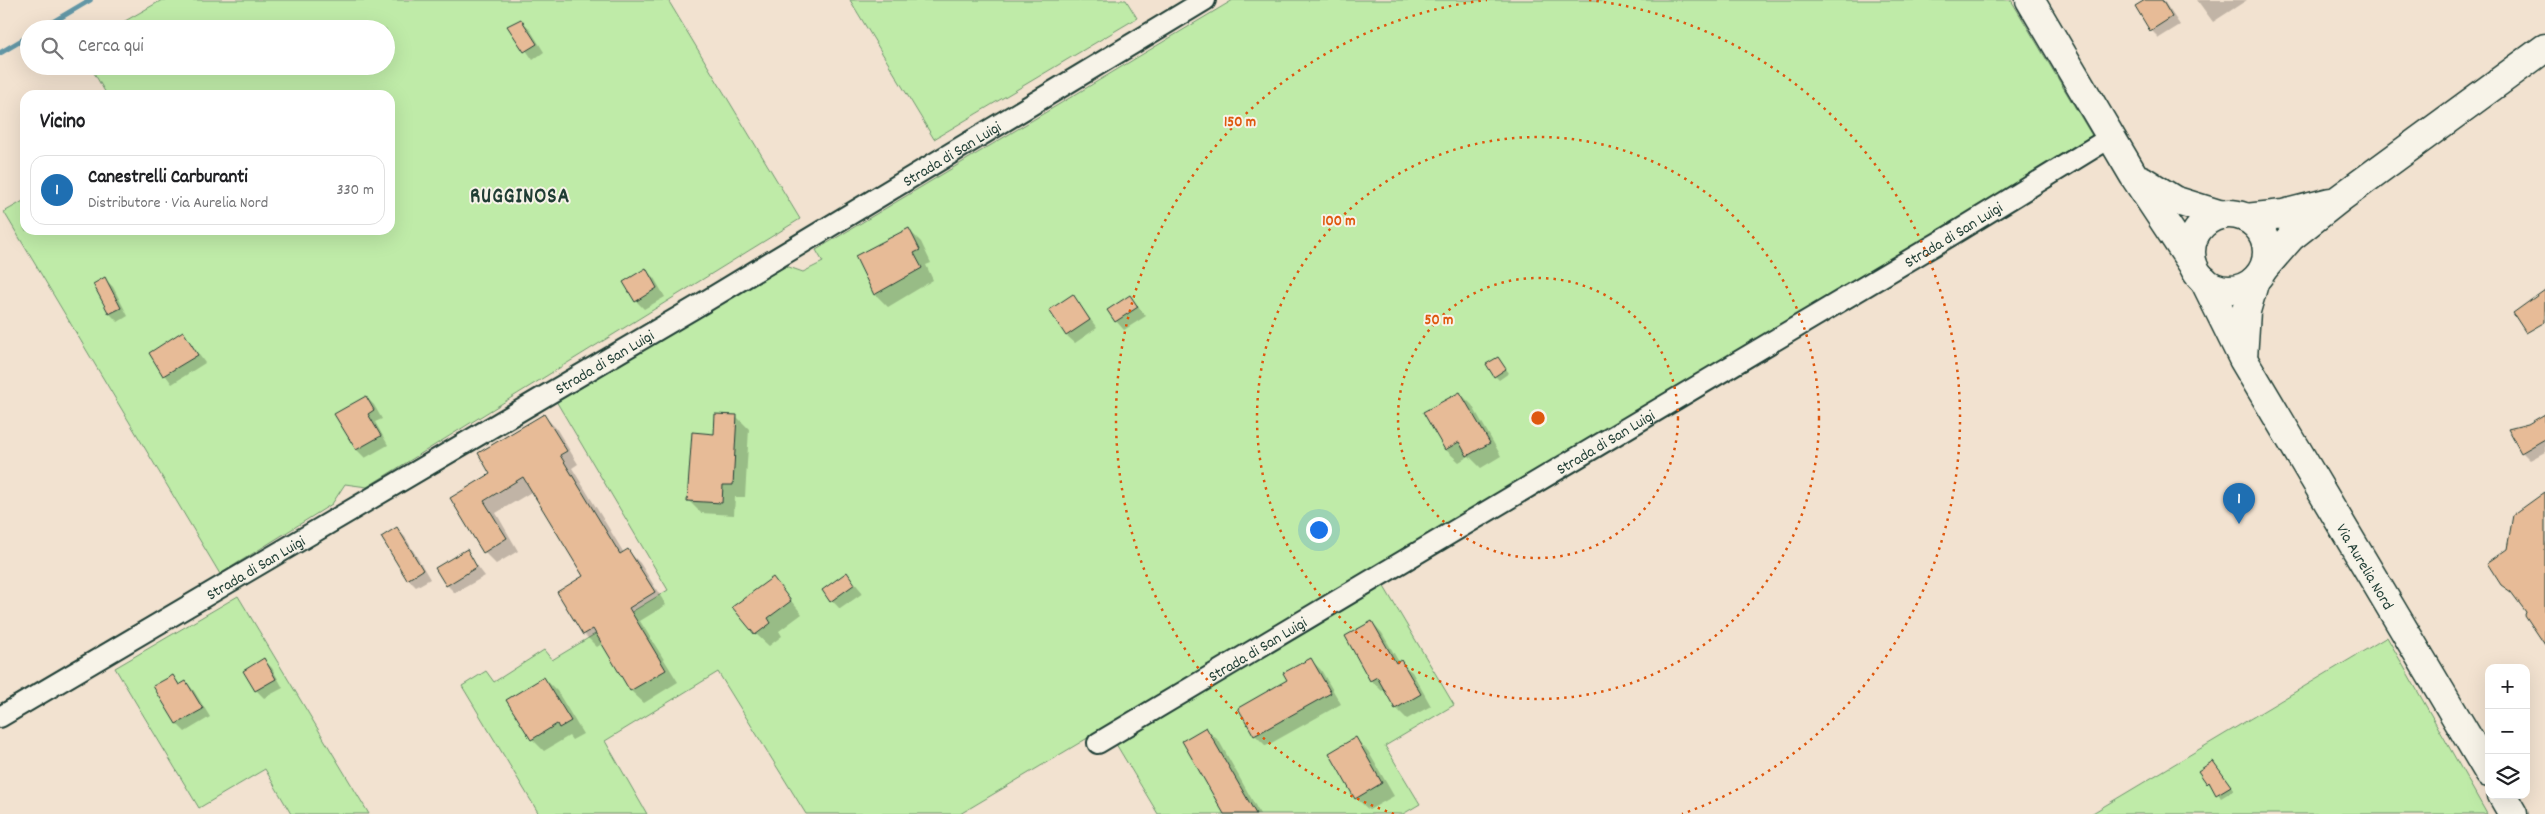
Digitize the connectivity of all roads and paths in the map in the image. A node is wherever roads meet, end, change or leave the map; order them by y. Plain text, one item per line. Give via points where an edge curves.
1 (1205, 0) edge
2 (2030, 0) edge
3 (2545, 48) edge
4 (2111, 137) junction
5 (2134, 176) junction
6 (2339, 199) junction
7 (2234, 216) junction
8 (2199, 272) junction
9 (2259, 274) junction
10 (2243, 359) junction
11 (0, 717) edge
12 (1098, 743) dead end
13 (2485, 766) edge
14 (2504, 799) edge
15 (2513, 814) edge

1 - 11 street, Strada di San Luigi
2 - 4 main road, Via Aurelia Nord
3 - 6 main road
4 - 5 main road, Via Aurelia Nord
4 - 12 street, Strada di San Luigi
5 - 7 main road via 2174,200
5 - 8 main road, Via Aurelia Nord
6 - 7 main road via 2283,214
6 - 9 main road via 2291,237
7 - 8 main road via 2210,219 2200,228 2191,252
7 - 9 main road via 2256,225 2265,240 2267,257
8 - 9 main road via 2224,289 2240,288
8 - 10 main road, Via Aurelia Nord
9 - 10 main road via 2246,311
10 - 13 main road, Via Aurelia Nord
14 - 15 main road

